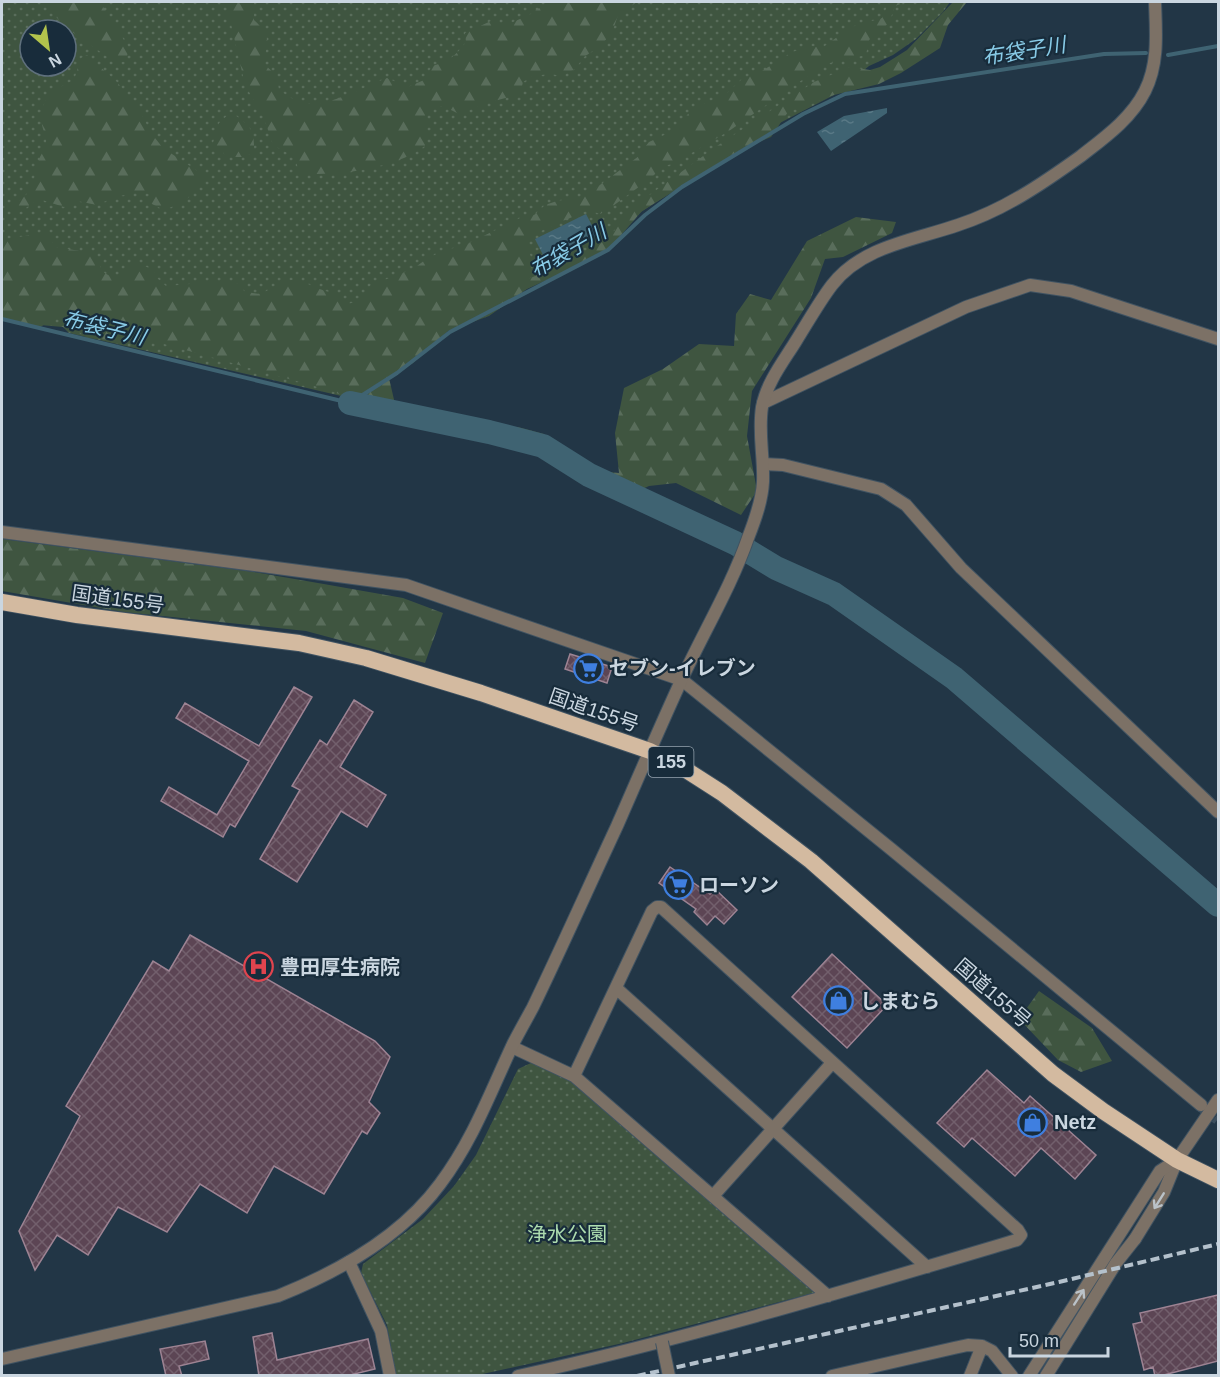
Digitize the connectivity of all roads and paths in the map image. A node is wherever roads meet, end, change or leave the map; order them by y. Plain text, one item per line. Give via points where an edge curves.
1 (1155, 2) edge
2 (1218, 339) edge
3 (763, 403) junction
4 (763, 465) junction
5 (2, 532) edge
6 (2, 602) edge
7 (682, 680) junction
8 (650, 751) junction
9 (1218, 812) edge
10 (616, 988) junction
11 (512, 1047) junction
12 (832, 1063) junction
13 (574, 1076) junction
14 (1218, 1100) edge
15 (1200, 1105) tunnel mouth
16 (773, 1130) junction
17 (1178, 1160) junction
18 (1218, 1180) edge
19 (713, 1196) junction
20 (349, 1262) junction
21 (927, 1267) junction
22 (828, 1296) junction
23 (662, 1342) junction
24 (982, 1346) junction
25 (2, 1359) edge
26 (390, 1376) edge
27 (518, 1376) edge
28 (669, 1376) edge
29 (832, 1376) edge
30 (970, 1376) edge
31 (1012, 1376) edge
32 (1029, 1376) edge
33 (1046, 1376) edge

1 - 3 street via 1154,65 1147,88 1121,122 1043,184 1007,205 960,225 890,246 856,263 836,279 822,299 770,384
2 - 3 street via 1071,291 1029,285 966,307
3 - 4 street via 759,431
4 - 7 street via 759,504 745,547
4 - 9 street via 783,465 881,489 906,505 961,568
5 - 7 street via 406,585
6 - 8 highway, 国道155号 / 155 via 299,643 366,658
7 - 8 street
7 - 15 street
8 - 11 street
8 - 17 highway, 国道155号 / 155 via 722,793 812,861 1053,1074
10 - 12 street via 652,911 661,907
10 - 13 street
10 - 16 street
11 - 13 street
11 - 20 street via 473,1133 439,1186 412,1216
12 - 16 street
12 - 21 street via 1021,1235 1017,1240
13 - 19 street
14 - 17 street
16 - 19 street
16 - 21 street
17 - 18 highway, 国道155号 / 155
32 -> 17 street via 1160,1171
17 -> 33 street via 1164,1192
19 - 22 street
20 - 25 street via 278,1296
20 - 26 street via 381,1330
21 - 22 street
22 - 23 street
23 - 27 street
23 - 28 street, bridge
24 - 29 street via 968,1345
24 - 30 street
24 - 31 street via 992,1351

